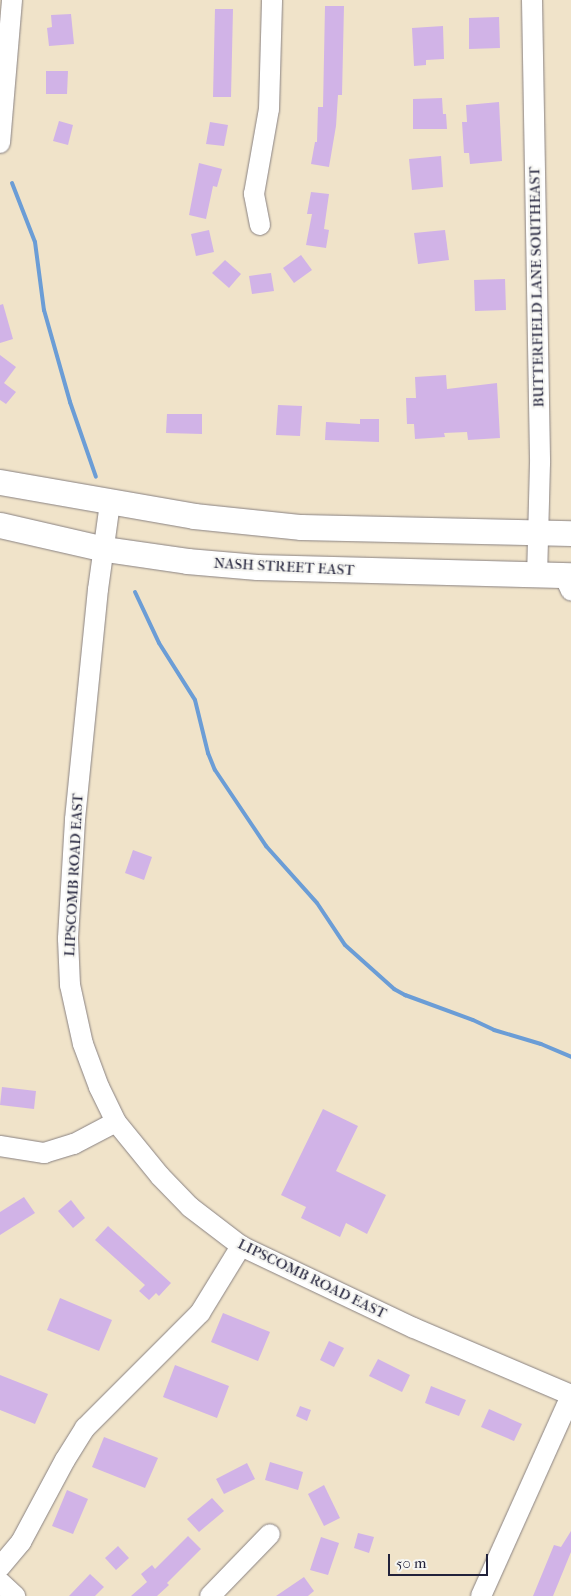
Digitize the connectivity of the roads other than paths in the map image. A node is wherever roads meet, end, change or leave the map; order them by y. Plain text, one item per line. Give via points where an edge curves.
1 (12, 0) edge
2 (272, 0) edge
3 (532, 0) edge
4 (0, 143) edge
5 (260, 224) dead end
6 (0, 482) edge
7 (110, 503) junction
8 (0, 525) edge
9 (538, 532) junction
10 (571, 533) edge
11 (105, 549) junction
12 (537, 574) junction
13 (569, 580) edge
14 (116, 1122) junction
15 (0, 1146) edge
16 (241, 1246) junction
17 (571, 1396) edge
18 (270, 1534) dead end
19 (0, 1567) edge
20 (0, 1582) edge
21 (15, 1596) edge
22 (210, 1596) edge
23 (481, 1596) edge

1 - 4 street
2 - 5 street via 269,109 254,194
3 - 9 street, BUTTERFIELD LANE SOUTHEAST via 540,464
6 - 7 main road
7 - 9 main road via 301,527
7 - 11 street, LIPSCOMB ROAD EAST
8 - 11 main road, NASH STREET EAST
9 - 10 main road
9 - 12 street, BUTTERFIELD LANE SOUTHEAST
11 - 12 main road, NASH STREET EAST via 267,568
11 - 14 street, LIPSCOMB ROAD EAST via 98,589 75,820 68,939 70,985 83,1044
12 - 13 main road, NASH STREET EAST
14 - 15 street via 74,1144 44,1153
14 - 16 street, LIPSCOMB ROAD EAST via 190,1207
16 - 17 street, LIPSCOMB ROAD EAST via 414,1328
16 - 19 street via 200,1313 84,1428 21,1542
17 - 23 street
18 - 22 street
20 - 21 street

